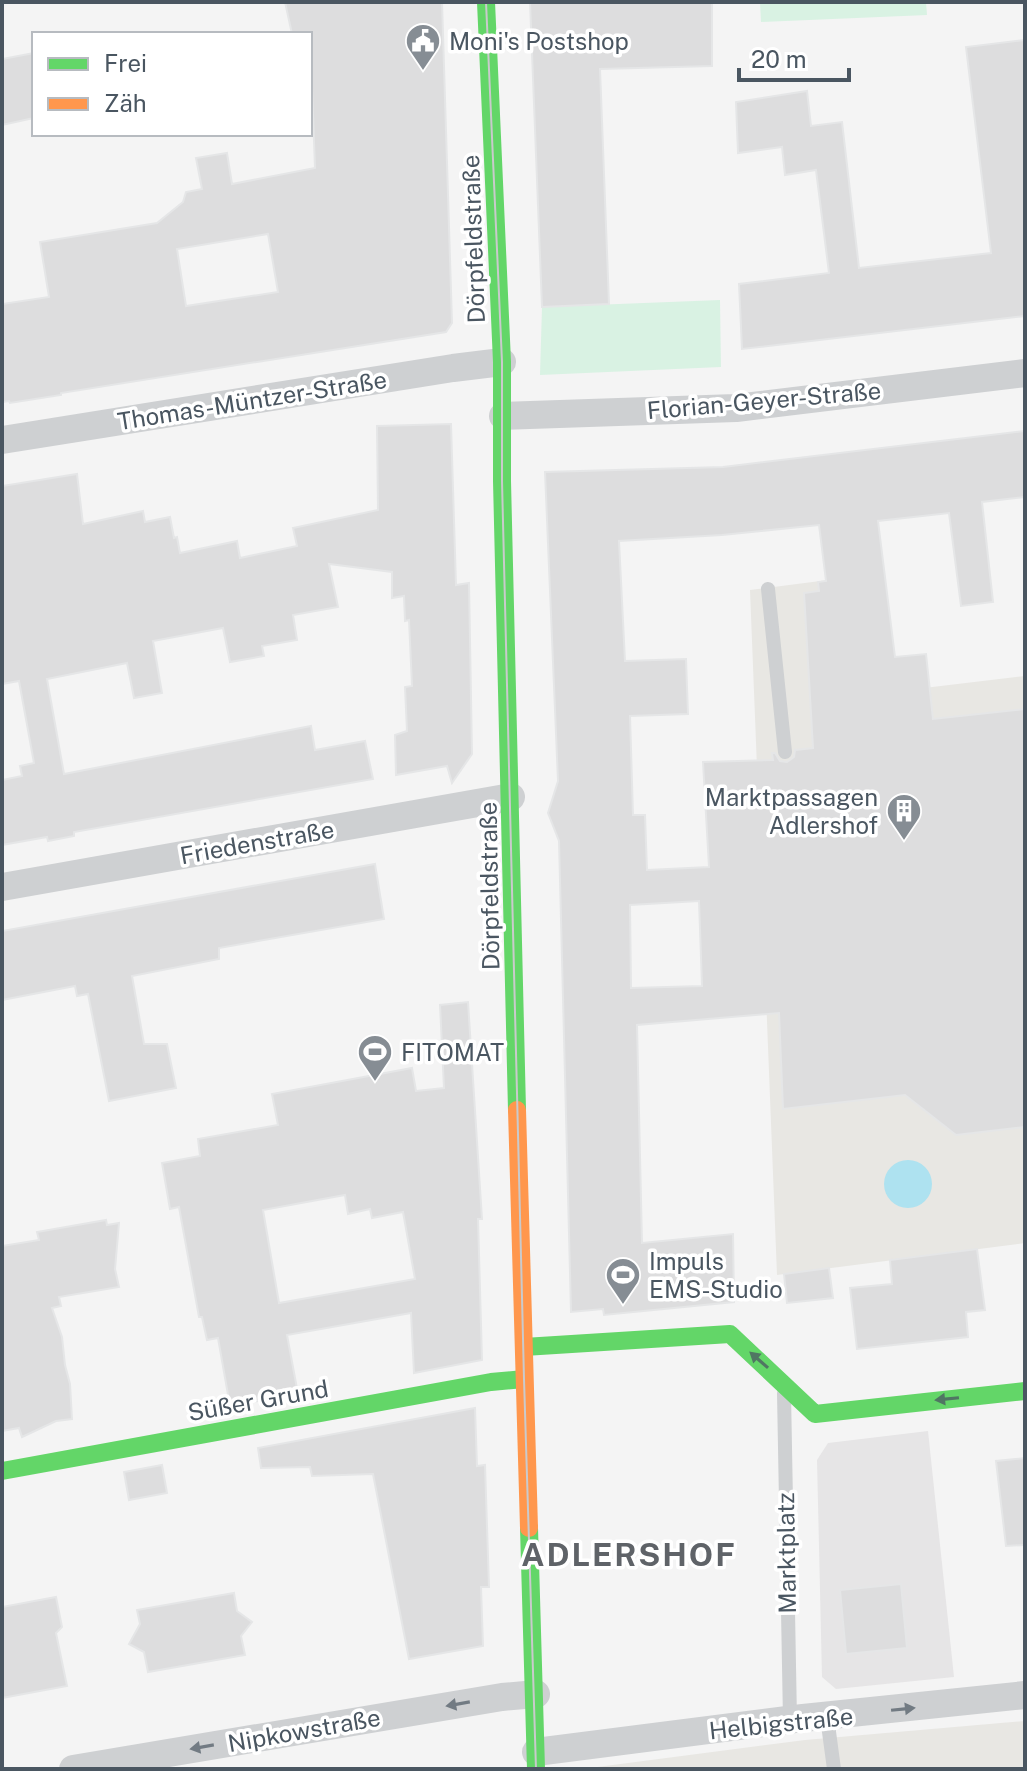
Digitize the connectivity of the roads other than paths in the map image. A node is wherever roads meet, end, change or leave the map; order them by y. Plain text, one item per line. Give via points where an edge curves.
1 (486, 2) edge
2 (502, 362) junction
3 (1025, 373) edge
4 (503, 416) junction
5 (2, 440) edge
6 (768, 589) dead end
7 (785, 752) dead end
8 (511, 797) junction
9 (2, 887) edge
10 (524, 1347) junction
11 (524, 1379) junction
12 (785, 1386) junction
13 (1025, 1391) edge
14 (2, 1471) edge
15 (536, 1694) junction
16 (1025, 1695) edge
17 (827, 1717) junction
18 (790, 1720) junction
19 (536, 1760) edge
20 (73, 1769) edge
21 (834, 1769) edge

1 - 2 street, Dörpfeldstraße
2 - 4 street, Dörpfeldstraße
2 - 5 street, Thomas-Müntzer-Straße
3 - 4 street, Florian-Geyer-Straße via 736,408
4 - 8 street, Dörpfeldstraße
6 - 7 lane
8 - 9 street, Friedenstraße
8 - 10 street, Dörpfeldstraße
10 - 11 street, Dörpfeldstraße
12 -> 10 street via 730,1334
11 - 14 street, Süßer Grund
11 - 15 street, Dörpfeldstraße
13 -> 12 street via 815,1414
12 - 18 lane, Marktplatz
15 - 19 street, Dörpfeldstraße
15 -> 20 street, Nipkowstraße
17 -> 16 street, Helbigstraße
17 - 18 street, Helbigstraße
17 - 21 lane
18 - 19 street, Helbigstraße

